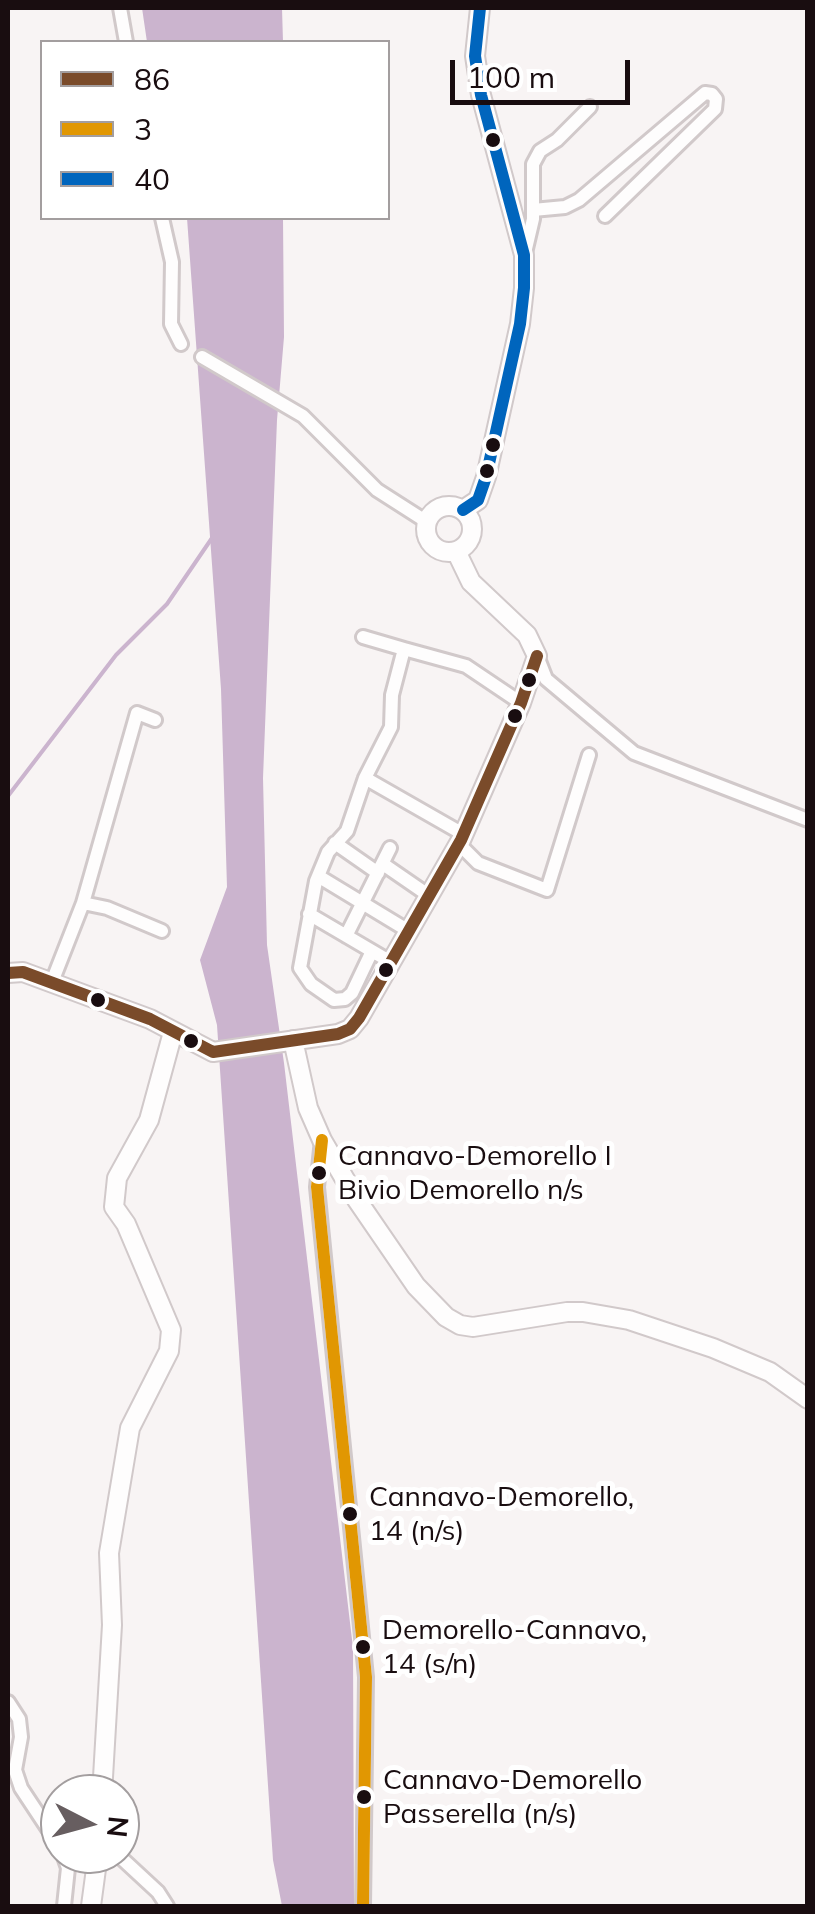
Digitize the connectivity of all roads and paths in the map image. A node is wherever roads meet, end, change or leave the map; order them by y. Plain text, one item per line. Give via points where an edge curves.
1 (120, 8) edge
2 (480, 8) edge
3 (126, 40) edge
4 (590, 107) dead end
5 (533, 210) junction
6 (605, 216) dead end
7 (162, 220) edge
8 (524, 255) junction
9 (181, 344) dead end
10 (202, 357) dead end
11 (463, 510) junction
12 (427, 522) junction
13 (456, 551) junction
14 (363, 637) dead end
15 (404, 649) junction
16 (537, 656) junction
17 (521, 703) junction
18 (155, 720) dead end
19 (589, 755) dead end
20 (365, 778) junction
21 (808, 820) edge
22 (461, 839) junction
23 (335, 843) junction
24 (390, 848) dead end
25 (380, 868) junction
26 (318, 876) junction
27 (428, 894) junction
28 (83, 903) junction
29 (364, 904) junction
30 (309, 914) junction
31 (407, 930) junction
32 (162, 931) dead end
33 (346, 936) junction
34 (381, 956) junction
35 (8, 973) edge
36 (52, 982) junction
37 (173, 1032) junction
38 (290, 1041) junction
39 (322, 1140) junction
40 (808, 1399) edge
41 (8, 1702) edge
42 (103, 1774) edge
43 (40, 1818) edge
44 (67, 1874) edge
45 (96, 1874) edge
46 (139, 1874) edge
47 (64, 1906) edge
48 (92, 1906) edge
49 (167, 1906) edge
50 (364, 1906) edge

1 - 3 street
2 - 8 street via 475,56 481,95
4 - 5 street via 540,151
5 - 6 street via 579,200 705,93 712,94 714,108
5 - 8 street
7 - 9 street via 172,262 171,324
8 - 11 street via 520,324 486,477 478,500
10 - 12 street via 304,416 376,490
11 - 12 street via 442,506
11 - 13 street via 473,527
12 - 13 street via 430,542
13 - 16 street via 471,582 527,635
14 - 15 street
15 - 17 street via 466,666
15 - 20 street via 391,727
16 - 17 street
16 - 21 street via 546,679 634,752
17 - 22 street
18 - 28 street via 138,712
19 - 22 street via 547,890 478,863
20 - 22 street
20 - 23 street via 347,831
22 - 27 street
23 - 25 street
23 - 26 street
24 - 25 street
25 - 27 street
25 - 29 street
26 - 29 street
26 - 30 street
27 - 31 street
28 - 32 street
28 - 36 street
29 - 31 street
29 - 33 street
30 - 33 street
30 - 34 street via 300,968 334,1000 345,1000
31 - 34 street
33 - 34 street
34 - 38 street via 350,1029
35 - 36 street
36 - 37 street
37 - 38 street via 213,1052
37 - 42 street via 149,1120 117,1178 114,1208 170,1330 169,1351 130,1428 109,1553
38 - 39 street
39 - 40 street via 416,1286 460,1326 583,1312 630,1320 770,1372
39 - 50 street via 316,1187 366,1677
41 - 43 street via 20,1719 15,1770
44 - 47 street
45 - 48 street
46 - 49 street

